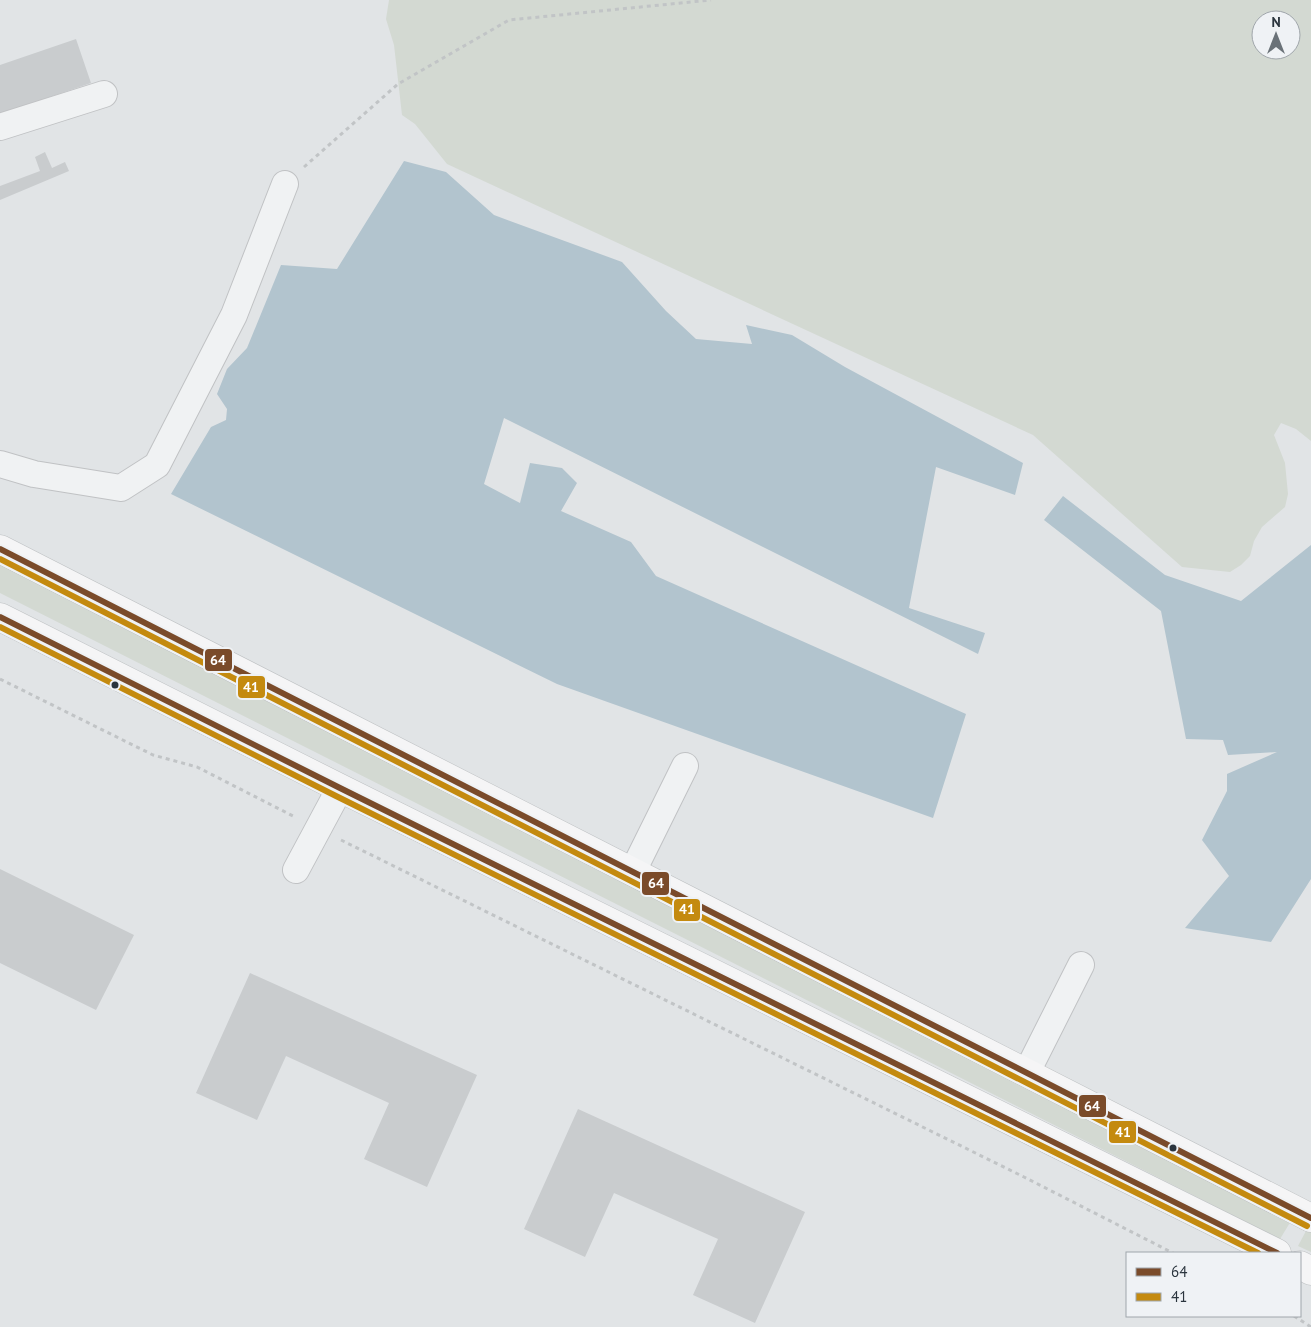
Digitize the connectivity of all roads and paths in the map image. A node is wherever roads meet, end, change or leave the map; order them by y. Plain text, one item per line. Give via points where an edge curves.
1 (711, 0) edge
2 (104, 94) dead end
3 (0, 127) edge
4 (285, 184) joint
5 (0, 464) edge
6 (0, 549) edge
7 (0, 617) edge
8 (0, 679) edge
9 (685, 766) dead end
10 (340, 788) junction
11 (318, 829) junction
12 (296, 870) dead end
13 (633, 871) junction
14 (1080, 966) dead end
15 (1027, 1072) junction
16 (1311, 1218) edge
17 (1171, 1252) edge
18 (1275, 1252) edge
19 (1296, 1317) edge
20 (1311, 1327) edge

1 - 4 path via 509,20 398,84
2 - 3 lane
4 - 5 lane via 234,315 157,465 121,488 34,474
6 - 13 main road
7 - 10 main road
8 - 11 path via 153,754 198,767
9 - 13 lane
10 - 11 lane
10 - 18 main road
11 - 12 lane
11 - 17 path
13 - 15 main road
14 - 15 lane
15 - 16 main road
19 - 20 path

